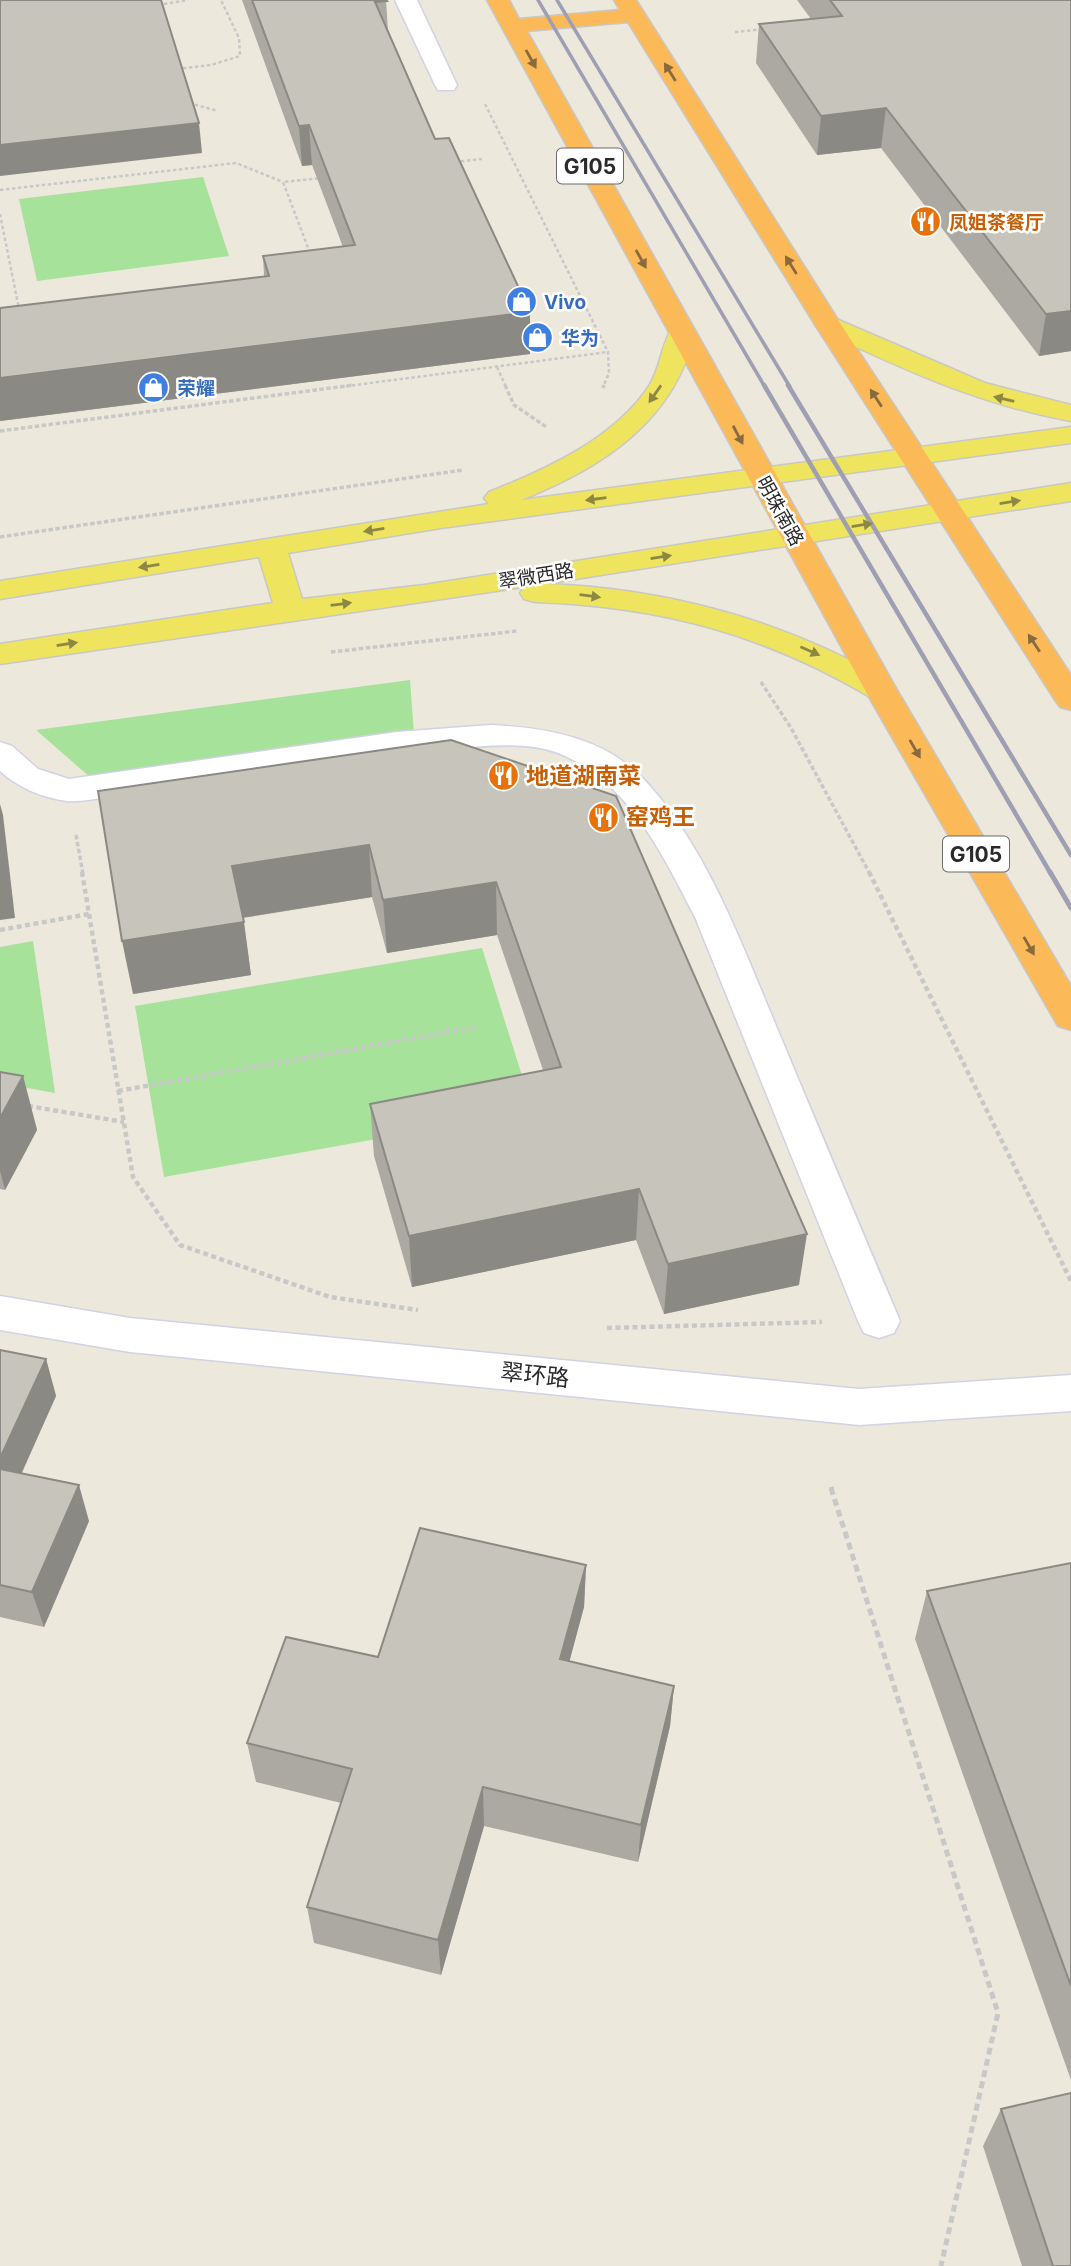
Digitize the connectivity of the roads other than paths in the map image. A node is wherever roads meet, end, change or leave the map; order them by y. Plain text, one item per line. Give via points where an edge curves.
1 (405, 0) edge
2 (498, 0) edge
3 (630, 8) edge
4 (513, 26) junction
5 (446, 85) dead end
6 (827, 323) junction
7 (681, 332) junction
8 (1071, 413) edge
9 (1071, 435) edge
10 (913, 456) junction
11 (761, 477) junction
12 (1071, 492) edge
13 (949, 512) junction
14 (441, 519) junction
15 (794, 536) junction
16 (271, 547) junction
17 (0, 590) edge
18 (424, 594) junction
19 (289, 610) junction
20 (0, 654) edge
21 (881, 690) junction
22 (1071, 700) edge
23 (5, 763) edge
24 (1071, 1017) edge
25 (0, 1313) edge
26 (879, 1321) road end
27 (1071, 1392) edge

1 - 5 street
2 - 4 highway, 明珠南路 / G105
3 - 4 highway
6 -> 3 highway
4 -> 7 highway, 明珠南路 / G105
8 -> 6 main road via 992,397 941,378
10 -> 6 highway
7 -> 11 highway, 明珠南路 / G105
7 -> 14 main road via 672,369 648,404 595,452 531,487
9 - 10 main road
10 - 11 main road
10 - 13 highway
11 -> 14 main road
11 - 15 highway, 明珠南路 / G105
13 -> 12 main road, 翠微西路
15 -> 13 main road, 翠微西路
22 -> 13 highway
14 -> 16 main road
18 -> 15 main road, 翠微西路
15 - 21 highway, 明珠南路 / G105
16 -> 17 main road
16 - 19 main road
19 -> 18 main road, 翠微西路
18 -> 21 main road via 569,593 690,613 791,643
20 -> 19 main road, 翠微西路
21 -> 24 highway, 明珠南路 / G105
23 - 26 street via 26,777 68,790 397,742 491,736 541,738 576,748 608,768 637,792 678,852 713,917
25 - 27 street, 翠环路 via 130,1335 859,1407

